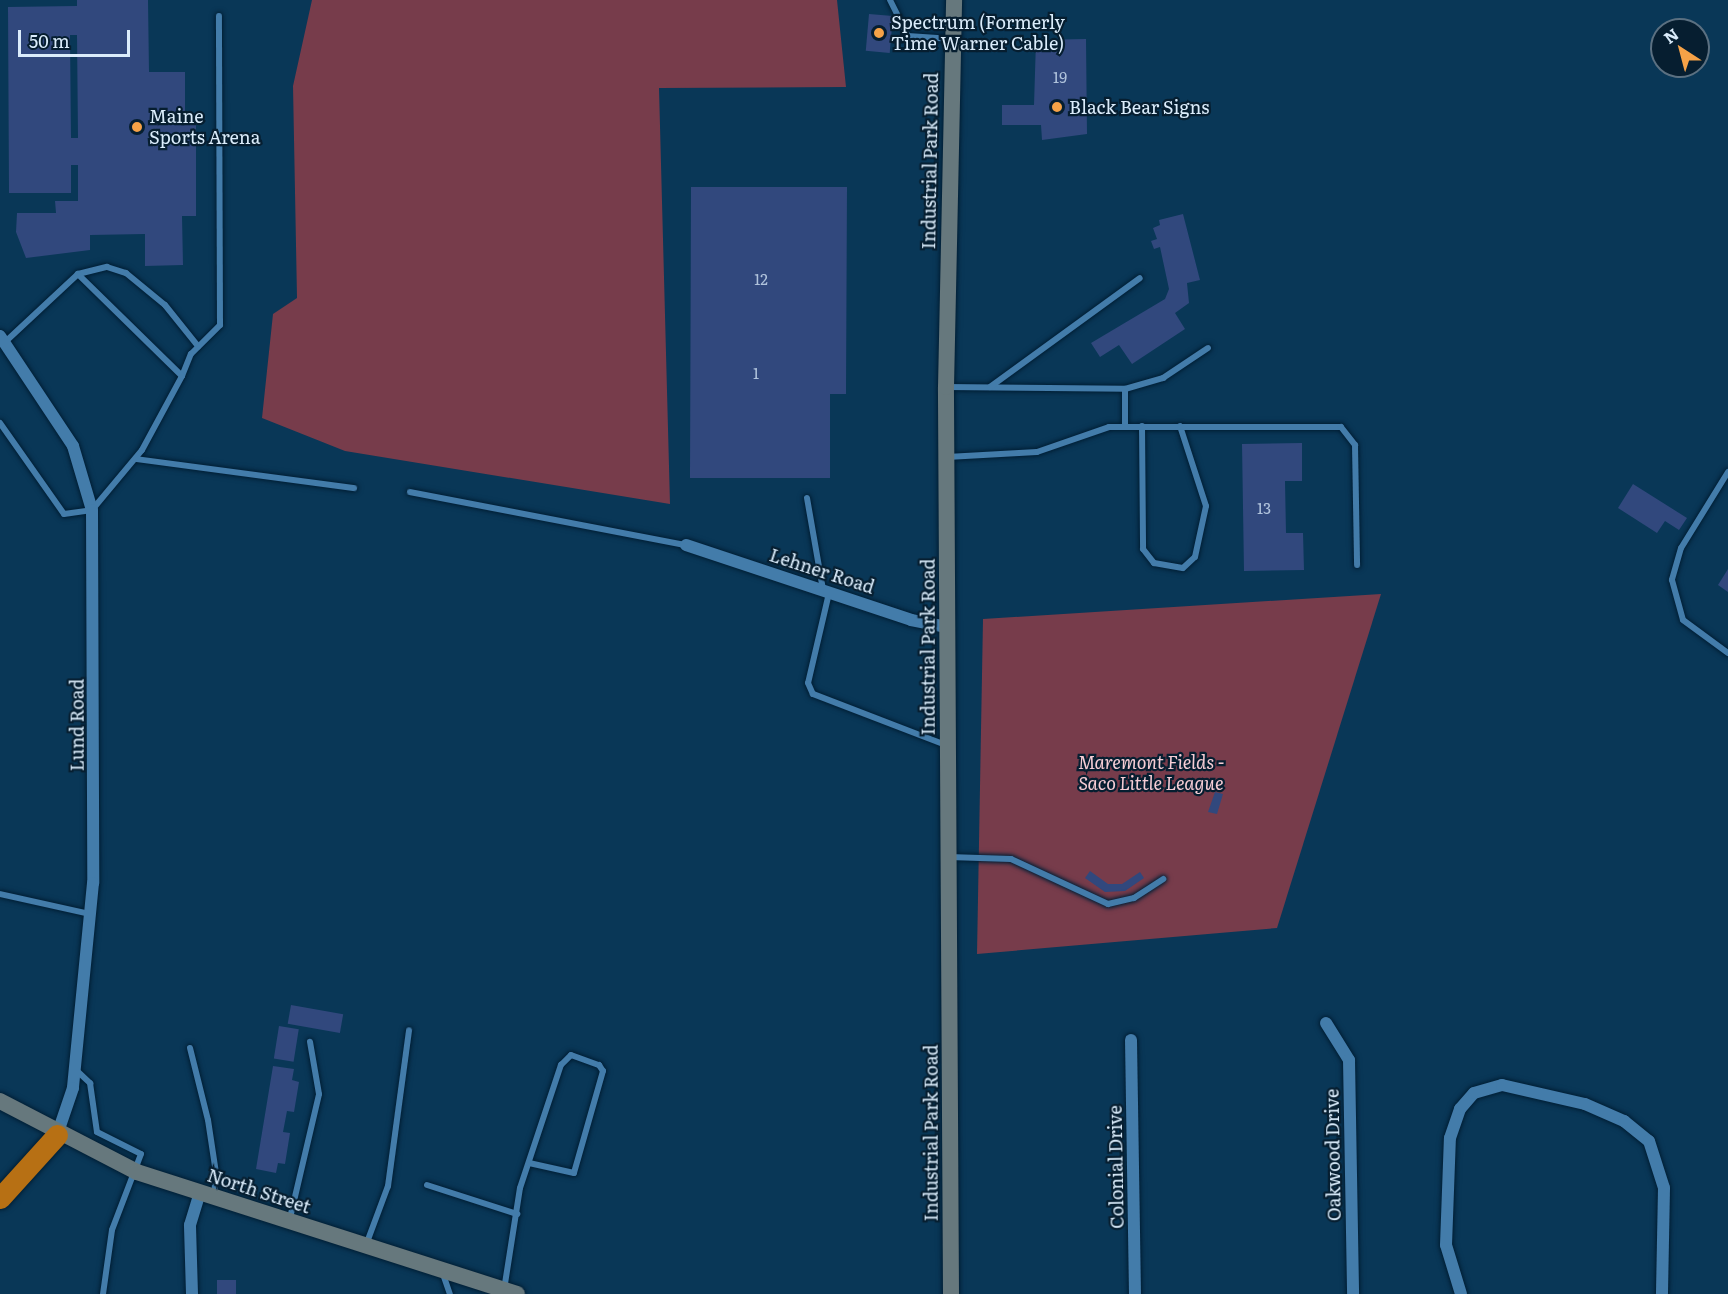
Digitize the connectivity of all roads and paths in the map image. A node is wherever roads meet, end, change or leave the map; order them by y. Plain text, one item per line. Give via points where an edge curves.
1 (890, 0) edge
2 (954, 0) edge
3 (219, 16) dead end
4 (953, 39) junction
5 (78, 274) junction
6 (1140, 278) dead end
7 (2, 339) edge
8 (198, 346) junction
9 (1209, 348) dead end
10 (182, 376) junction
11 (946, 387) junction
12 (989, 387) junction
13 (1125, 389) junction
14 (0, 423) edge
15 (1125, 426) junction
16 (1142, 426) junction
17 (1180, 426) junction
18 (946, 457) junction
19 (136, 459) junction
20 (1728, 472) edge
21 (354, 488) dead end
22 (410, 492) dead end
23 (807, 498) dead end
24 (92, 510) junction
25 (686, 545) joint
26 (1357, 565) dead end
27 (826, 591) junction
28 (948, 627) junction
29 (1728, 653) edge
30 (948, 745) junction
31 (949, 857) junction
32 (1163, 879) dead end
33 (0, 894) edge
34 (91, 915) junction
35 (1326, 1023) dead end
36 (408, 1030) dead end
37 (1131, 1040) dead end
38 (310, 1042) dead end
39 (190, 1048) dead end
40 (75, 1069) junction
41 (0, 1101) edge
42 (55, 1134) junction
43 (529, 1163) junction
44 (137, 1172) junction
45 (427, 1185) dead end
46 (0, 1193) edge
47 (207, 1194) junction
48 (0, 1198) edge
49 (516, 1214) junction
50 (288, 1222) junction
51 (365, 1246) junction
52 (442, 1270) junction
53 (510, 1292) edge
54 (103, 1294) edge
55 (192, 1294) edge
56 (450, 1294) edge
57 (951, 1294) edge
58 (1135, 1294) edge
59 (1353, 1294) edge
60 (1461, 1294) edge
61 (1662, 1294) edge

1 - 4 lane via 908,36
2 - 4 main road, Industrial Park Road
3 - 8 lane via 222,313 217,332
4 - 11 main road, Industrial Park Road
5 - 7 lane
5 - 8 lane via 106,267 126,273 165,305
5 - 10 lane
6 - 12 lane
7 - 24 street, Lund Road via 73,446
8 - 10 lane
9 - 13 lane via 1162,378
10 - 19 lane
11 - 12 lane
11 - 18 main road, Industrial Park Road
12 - 13 lane
13 - 15 lane
14 - 24 lane via 64,514
15 - 16 lane
15 - 18 lane via 1095,430 1037,452
16 - 17 lane
16 - 17 lane via 1143,549 1154,562 1183,568 1195,557 1206,506
17 - 26 lane via 1326,424 1350,433 1355,445
18 - 28 main road, Industrial Park Road
19 - 21 lane
19 - 24 lane
20 - 29 lane via 1681,548 1672,580 1683,620
22 - 25 lane
23 - 27 lane
24 - 34 street, Lund Road
25 - 27 street, Lehner Road
27 - 28 street, Lehner Road
27 - 30 lane via 808,683 813,694 915,737
28 - 30 main road, Industrial Park Road
30 - 31 main road, Industrial Park Road
31 - 32 lane via 1011,859 1108,904 1134,898
31 - 57 main road, Industrial Park Road
33 - 34 lane
34 - 40 street, Lund Road
35 - 59 street, Oakwood Drive via 1349,1060
36 - 51 lane via 388,1186
37 - 58 street, Colonial Drive
38 - 50 lane via 319,1094
39 - 47 lane via 215,1162
40 - 42 street, Lund Road via 69,1108
40 - 44 lane via 90,1083 97,1132 137,1149
41 - 42 main road, North Street
42 - 44 main road, North Street
42 - 46 highway
42 - 48 highway
43 - 43 lane via 564,1058 571,1055 599,1065 603,1071 574,1173
43 - 49 lane
44 - 47 main road, North Street
44 - 54 lane via 112,1230
45 - 49 lane
47 - 50 main road, North Street
47 - 55 street via 190,1225
49 - 53 lane
50 - 51 main road, North Street
51 - 52 main road, North Street
52 - 53 main road, North Street
52 - 56 lane
60 - 61 street via 1446,1245 1450,1138 1460,1109 1474,1093 1502,1085 1585,1104 1624,1121 1648,1141 1664,1188

